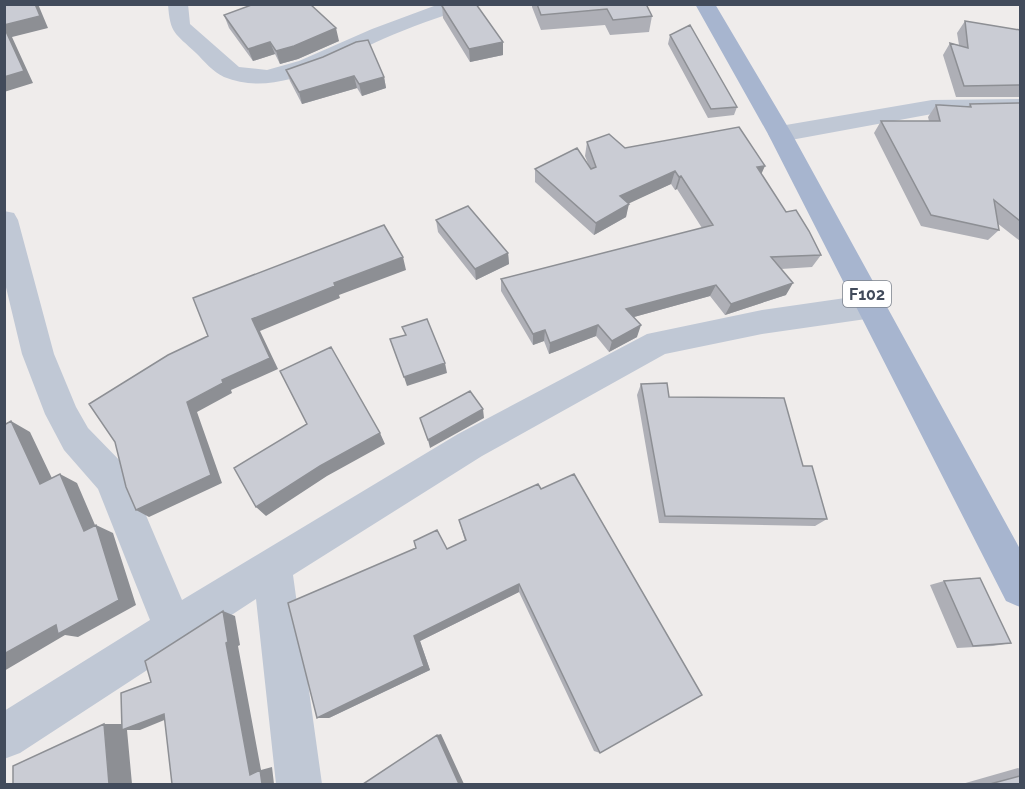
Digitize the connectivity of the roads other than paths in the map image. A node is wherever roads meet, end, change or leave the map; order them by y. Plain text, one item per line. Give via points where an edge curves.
1 (178, 4) edge
2 (462, 4) edge
3 (705, 4) edge
4 (1020, 106) edge
5 (780, 134) junction
6 (4, 220) edge
7 (873, 306) junction
8 (272, 566) junction
9 (1020, 587) edge
10 (174, 629) junction
11 (4, 737) edge
12 (299, 784) edge

1 - 2 street via 180,26 229,71 247,77 304,68 380,32
3 - 5 main road, F102
4 - 5 street via 940,106
5 - 7 main road, F102
6 - 10 street via 39,354 62,414 76,439 112,478
7 - 8 street via 762,322 658,344 470,445
7 - 9 main road, F102
8 - 10 street
8 - 12 street
10 - 11 street

